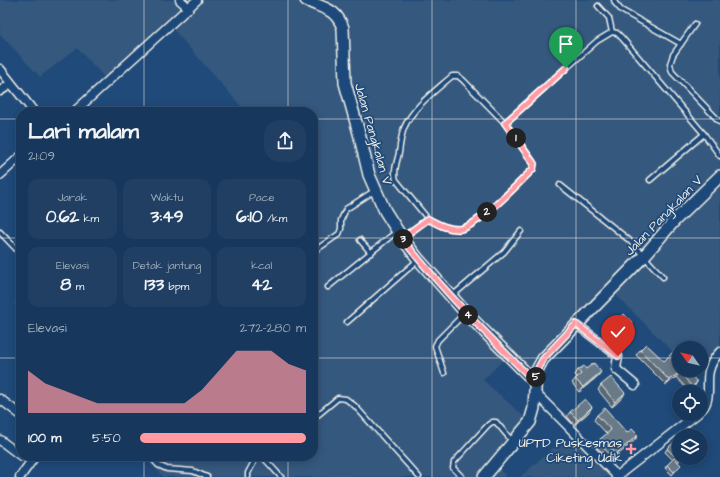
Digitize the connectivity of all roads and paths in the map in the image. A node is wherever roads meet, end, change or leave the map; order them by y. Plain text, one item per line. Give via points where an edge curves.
1 (180, 0) edge
2 (198, 0) edge
3 (306, 0) edge
4 (614, 0) edge
5 (319, 2) edge
6 (598, 6) dead end
7 (189, 8) junction
8 (695, 24) dead end
9 (612, 32) junction
10 (681, 44) junction
11 (0, 69) edge
12 (12, 84) junction
13 (0, 91) edge
14 (30, 107) edge
15 (80, 107) edge
16 (720, 122) edge
17 (505, 123) junction
18 (704, 134) junction
19 (720, 156) edge
20 (16, 161) edge
21 (0, 175) edge
22 (720, 176) edge
23 (650, 180) dead end
24 (560, 185) dead end
25 (375, 191) junction
26 (428, 219) junction
27 (521, 231) dead end
28 (0, 232) edge
29 (400, 235) junction
30 (360, 240) dead end
31 (16, 249) edge
32 (318, 249) edge
33 (371, 253) junction
34 (644, 256) junction
35 (419, 260) junction
36 (663, 277) dead end
37 (328, 287) dead end
38 (452, 296) junction
39 (466, 313) junction
40 (347, 322) dead end
41 (576, 324) junction
42 (720, 352) edge
43 (444, 373) dead end
44 (636, 385) dead end
45 (535, 388) junction
46 (708, 388) edge
47 (0, 399) edge
48 (16, 410) edge
49 (318, 415) edge
50 (688, 421) edge
51 (0, 440) edge
52 (514, 442) junction
53 (16, 452) edge
54 (31, 461) edge
55 (154, 461) edge
56 (254, 461) edge
57 (267, 461) edge
58 (20, 477) edge
59 (207, 477) edge
60 (248, 477) edge
61 (281, 477) edge
62 (420, 477) edge
63 (462, 477) edge
64 (484, 477) edge
65 (617, 477) edge

1 - 7 street
2 - 7 street
3 - 5 street, Jalan Pangkalan V
4 - 10 lane via 621,10
5 - 25 street, Jalan Pangkalan V via 334,13 343,28 345,83
6 - 9 lane via 609,18
7 - 15 street
8 - 10 lane
9 - 17 lane via 596,41
9 - 18 lane via 622,38
10 - 16 lane via 673,54 670,64 672,72
11 - 12 street
12 - 13 street
12 - 14 street
17 - 26 lane via 532,160 533,169 496,205 466,227 448,228
17 - 26 lane via 458,76 452,76 413,113 404,130 395,176
18 - 19 lane
18 - 23 lane
20 - 21 street
22 - 34 street, Jalan Pangkalan V via 675,220
24 - 34 lane via 629,240
25 - 29 street, Jalan Pangkalan V
25 - 32 lane via 346,208 339,234
26 - 29 lane
27 - 38 lane via 504,252
28 - 31 lane
29 - 33 lane
29 - 35 street, Jalan Pangkalan V
30 - 33 lane
33 - 37 lane
34 - 36 lane
34 - 41 street, Jalan Pangkalan V
35 - 38 street, Jalan Pangkalan V
35 - 40 lane
38 - 39 street, Jalan Pangkalan V
39 - 43 lane via 435,346
39 - 45 street, Jalan Pangkalan V
41 - 44 street via 618,356 616,369
41 - 45 street, Jalan Pangkalan V via 543,359 536,372
42 - 46 street via 709,372
45 - 52 street, Jalan Pangkalan V via 530,422
45 - 65 street
47 - 48 street
49 - 62 lane via 338,398 346,399
50 - 65 street
51 - 53 street
52 - 63 lane via 496,422 492,422 454,462 453,468
52 - 64 street, Jalan Pangkalan V
54 - 58 street
55 - 59 lane via 167,469 193,471
56 - 60 lane
57 - 61 lane

